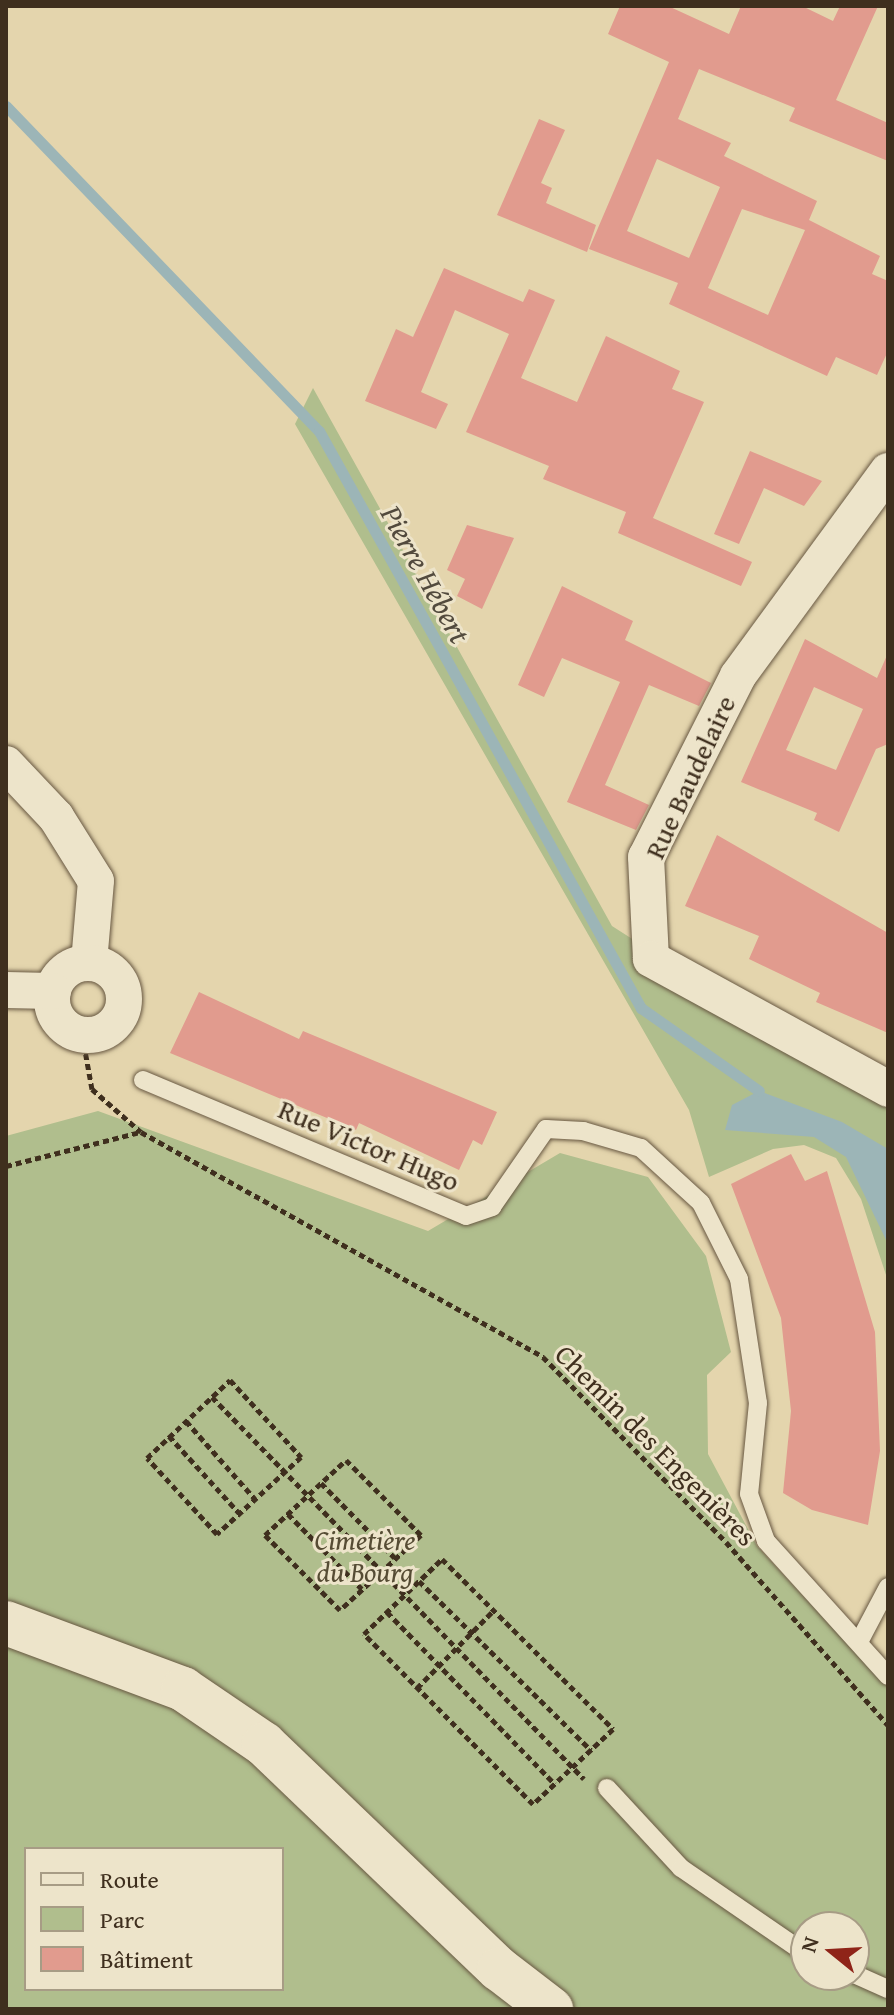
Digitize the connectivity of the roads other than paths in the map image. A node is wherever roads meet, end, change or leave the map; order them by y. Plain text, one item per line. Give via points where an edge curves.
1 (888, 471) edge
2 (6, 764) edge
3 (89, 963) junction
4 (6, 990) edge
5 (53, 991) junction
6 (143, 1080) dead end
7 (888, 1089) edge
8 (888, 1587) edge
9 (6, 1623) edge
10 (859, 1642) junction
11 (888, 1676) edge
12 (607, 1788) road end
13 (790, 1943) edge
14 (551, 2009) edge

1 - 7 street, Rue Baudelaire via 738,676 646,857 651,959
2 - 3 street via 56,817 96,881
3 - 5 street via 63,973
3 - 5 street via 115,975 123,1002 110,1027 82,1034 60,1022
4 - 5 street
6 - 10 lane, Rue Victor Hugo via 466,1216 492,1207 546,1129 583,1131 641,1148 701,1203 739,1279 758,1403 749,1494 766,1541
8 - 10 lane
9 - 14 main road via 183,1689 264,1744 499,1969
10 - 11 lane, Rue Victor Hugo
12 - 13 lane via 681,1868

